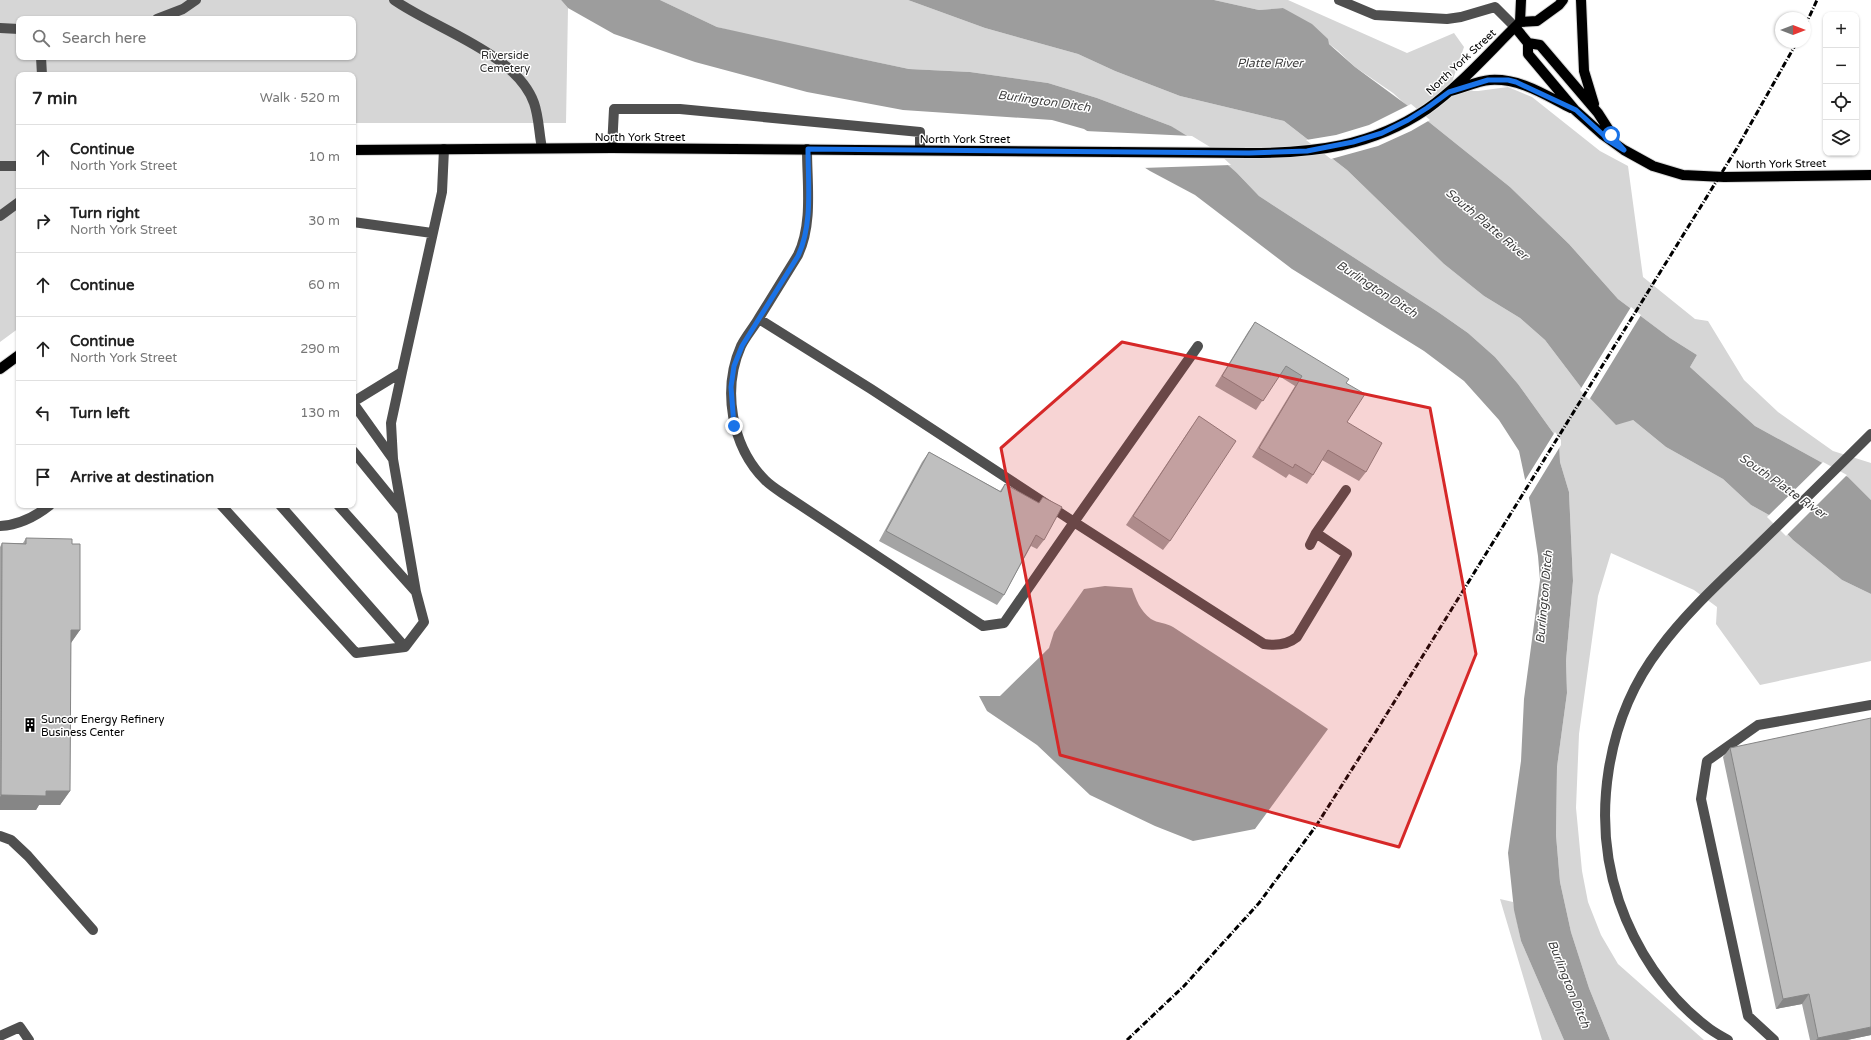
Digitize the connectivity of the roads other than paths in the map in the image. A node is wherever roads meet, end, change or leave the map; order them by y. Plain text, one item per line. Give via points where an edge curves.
1 (196, 0) edge
2 (394, 0) edge
3 (1339, 0) edge
4 (1521, 0) edge
5 (1563, 0) edge
6 (1581, 0) edge
7 (1492, 4) edge
8 (165, 16) edge
9 (1518, 24) junction
10 (0, 28) edge
11 (16, 29) edge
12 (1528, 43) junction
13 (41, 60) edge
14 (42, 72) edge
15 (1449, 92) junction
16 (1576, 110) junction
17 (1598, 113) junction
18 (542, 148) junction
19 (612, 148) junction
20 (444, 149) junction
21 (808, 149) junction
22 (356, 150) edge
23 (920, 150) junction
24 (1624, 150) junction
25 (0, 166) edge
26 (16, 166) edge
27 (1871, 175) edge
28 (16, 204) edge
29 (0, 216) edge
30 (356, 222) edge
31 (432, 234) junction
32 (759, 319) junction
33 (1198, 346) dead end
34 (16, 357) edge
35 (0, 369) edge
36 (402, 372) junction
37 (356, 401) edge
38 (356, 407) edge
39 (1871, 434) edge
40 (356, 456) edge
41 (393, 459) junction
42 (1346, 490) dead end
43 (47, 508) edge
44 (224, 508) edge
45 (283, 508) edge
46 (341, 508) edge
47 (402, 511) junction
48 (1074, 522) junction
49 (0, 526) edge
50 (1316, 533) junction
51 (1310, 545) dead end
52 (416, 592) junction
53 (405, 647) junction
54 (1871, 705) edge
55 (0, 836) edge
56 (93, 930) dead end
57 (0, 1036) edge
58 (29, 1040) edge
59 (1728, 1040) edge
60 (1774, 1040) edge

1 - 8 lane via 183,9
2 - 18 lane via 500,61 525,86 534,104
3 - 7 lane via 1375,15 1446,19 1461,17
4 - 9 main road
5 - 9 main road via 1537,21
6 - 17 main road via 1584,71
7 - 9 lane
9 - 12 main road, North York Street
9 - 15 main road, North York Street
10 - 11 lane
12 - 16 main road, North York Street via 1528,54
12 - 17 main road, North York Street via 1540,45
13 - 14 lane
15 - 16 main road via 1488,80 1508,80 1525,85
15 - 23 main road, North York Street via 1408,120 1382,133 1307,151 1249,153
16 - 24 main road, North York Street via 1611,142
17 - 24 main road, North York Street via 1605,127
18 - 19 main road, North York Street
18 - 20 main road, North York Street
19 - 21 main road, North York Street
19 - 23 lane via 614,109 680,109 920,132
20 - 22 main road, North York Street
20 - 31 lane via 442,192
21 - 23 main road, North York Street
21 - 32 lane via 808,209 803,245
24 - 27 main road, North York Street via 1653,166 1683,175
25 - 26 lane
28 - 29 lane
30 - 31 lane
31 - 36 lane
32 - 48 lane
32 - 48 lane via 742,346 734,366 731,387 734,426 752,464 765,480 782,493 982,626 1004,623
33 - 48 lane
34 - 35 main road
36 - 37 lane
36 - 41 lane via 391,423
38 - 41 lane
39 - 59 lane via 1702,600 1659,648 1641,676 1624,712 1612,751 1604,814 1614,886 1624,915 1657,975 1679,1002 1706,1026
40 - 47 lane
41 - 47 lane
42 - 50 lane
43 - 49 lane via 22,522
44 - 53 lane via 356,653
45 - 53 lane
46 - 52 lane
47 - 52 lane
48 - 50 lane via 1264,644 1274,646 1291,642 1297,637 1347,554
50 - 51 lane
52 - 53 lane via 424,622
54 - 60 lane via 1758,725 1707,761 1701,799 1748,1016
55 - 56 lane via 11,840 28,856
57 - 58 lane via 20,1027

